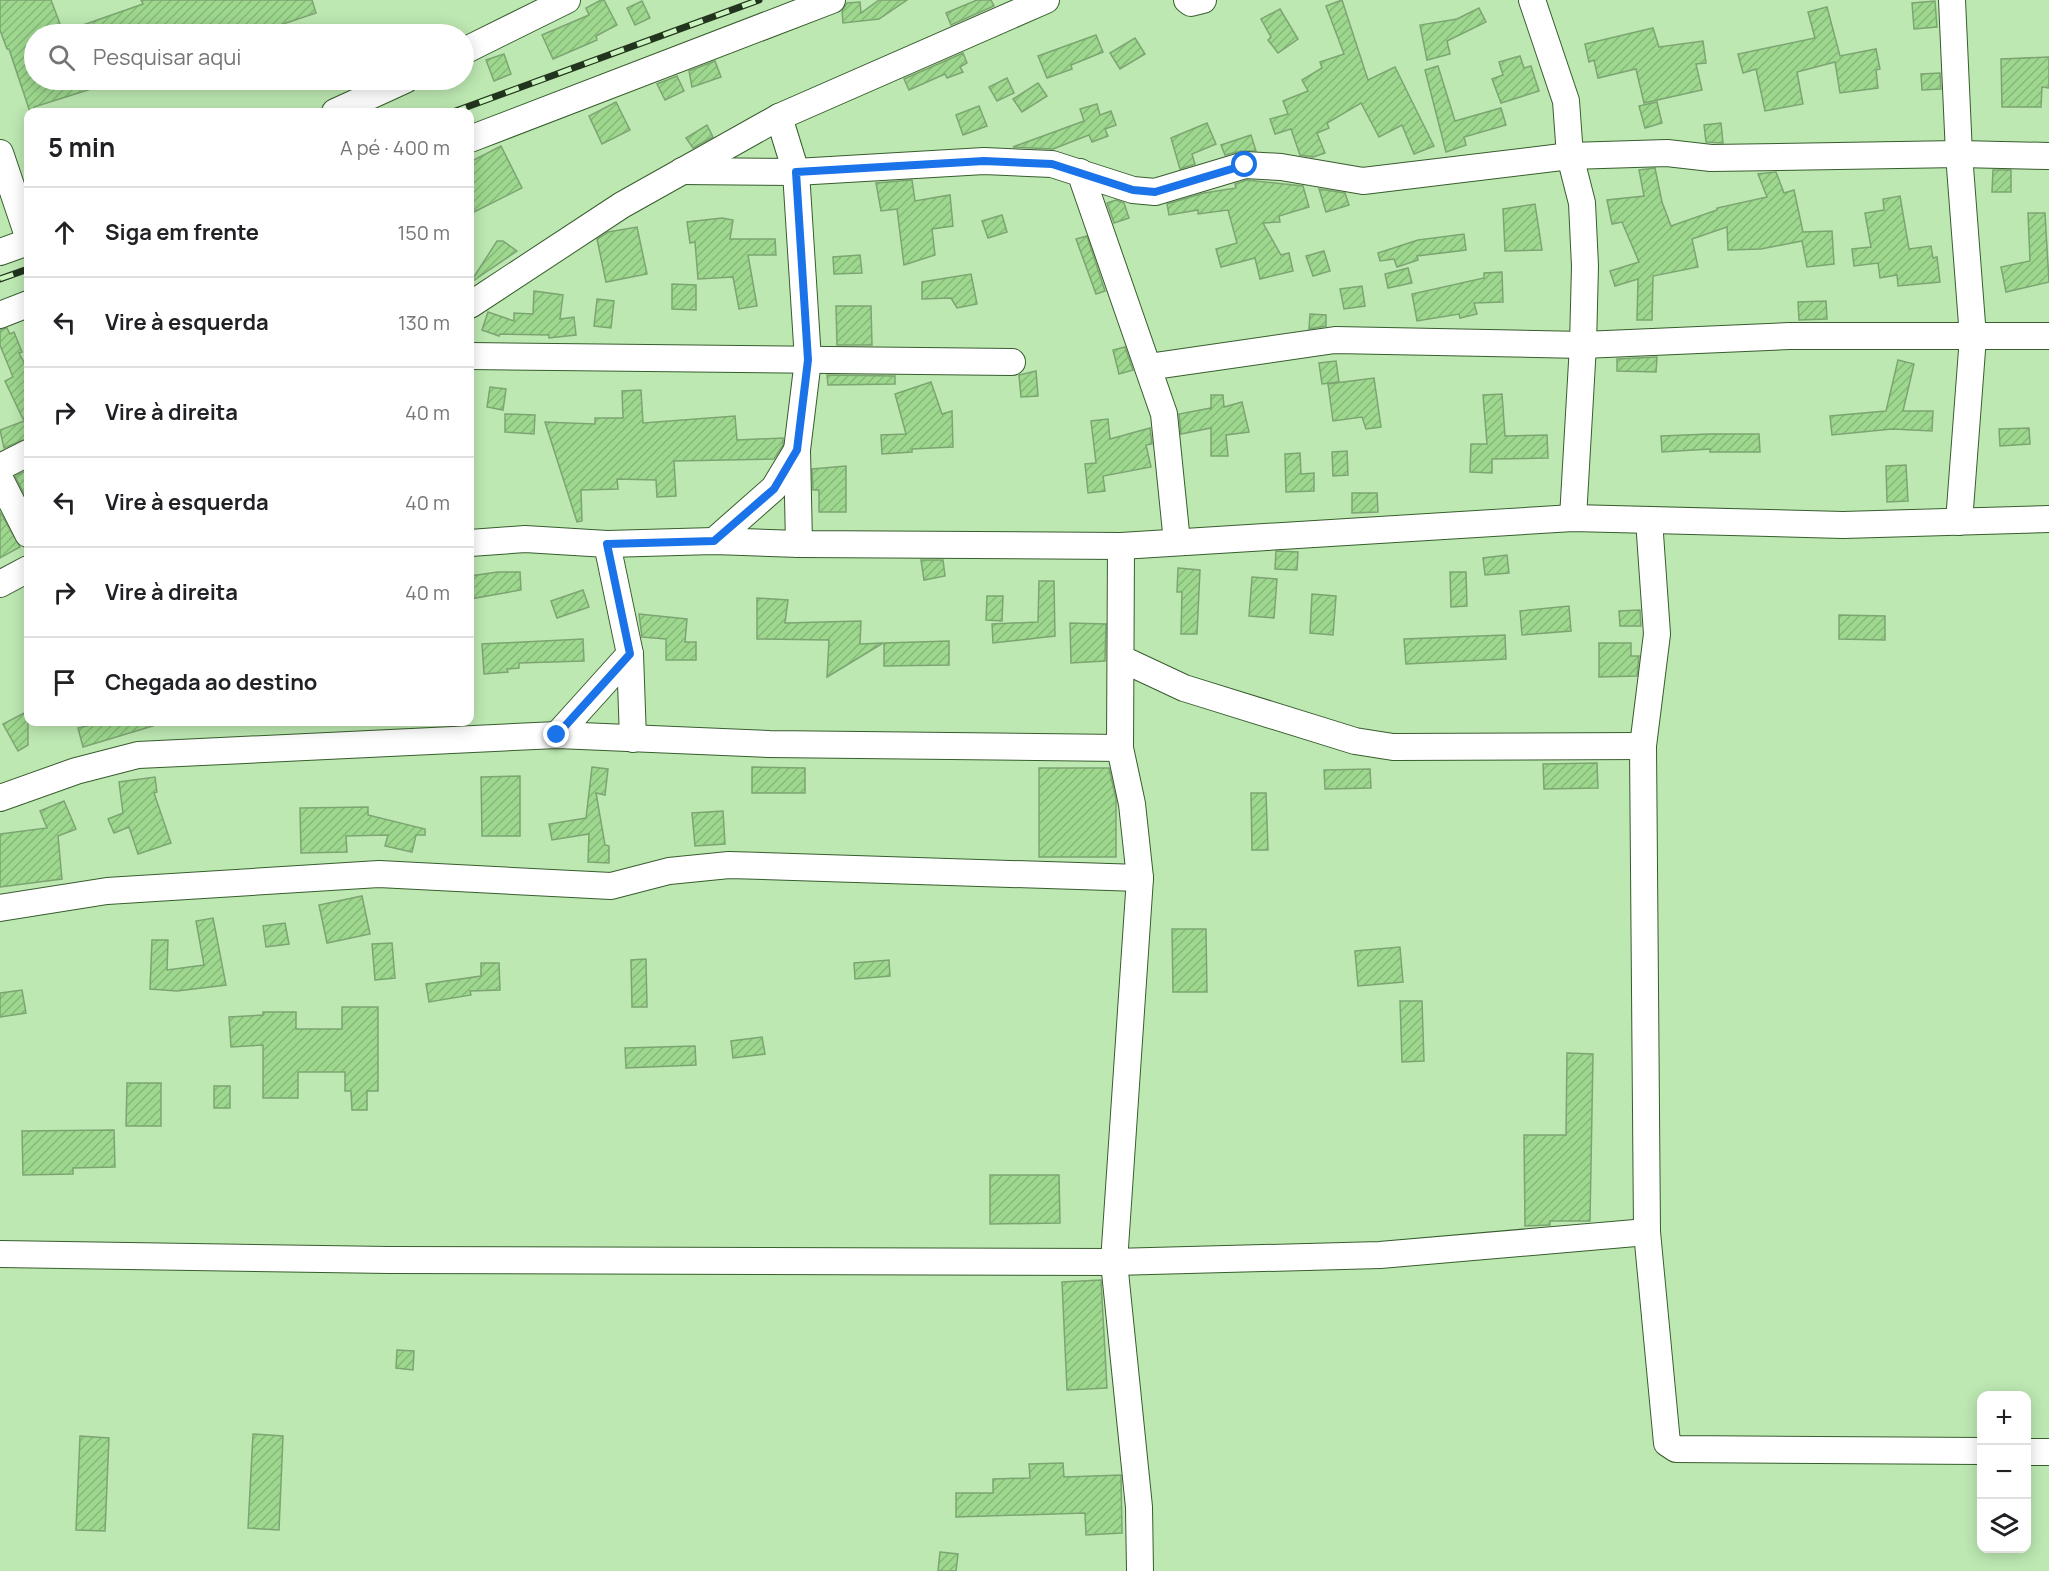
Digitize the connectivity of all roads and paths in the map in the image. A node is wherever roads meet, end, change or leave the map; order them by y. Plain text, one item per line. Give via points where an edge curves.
1 (567, 0) edge
2 (832, 0) edge
3 (1046, 0) edge
4 (1187, 0) edge
5 (1203, 0) edge
6 (1532, 0) edge
7 (1952, 0) edge
8 (474, 46) edge
9 (383, 90) edge
10 (344, 108) edge
11 (780, 117) junction
12 (474, 137) edge
13 (0, 153) edge
14 (1959, 154) junction
15 (1570, 156) junction
16 (2049, 156) edge
17 (682, 171) junction
18 (796, 172) junction
19 (1080, 172) junction
20 (24, 224) edge
21 (24, 243) edge
22 (0, 252) edge
23 (474, 302) edge
24 (24, 306) edge
25 (0, 315) edge
26 (2049, 336) edge
27 (1973, 337) junction
28 (1583, 345) junction
29 (474, 356) edge
30 (808, 360) junction
31 (1012, 362) dead end
32 (1148, 367) junction
33 (797, 450) junction
34 (24, 455) edge
35 (0, 467) edge
36 (0, 478) edge
37 (1573, 518) junction
38 (2049, 519) edge
39 (1648, 520) junction
40 (1959, 522) junction
41 (24, 526) edge
42 (714, 541) junction
43 (1177, 542) junction
44 (474, 543) edge
45 (607, 544) junction
46 (799, 544) junction
47 (1121, 546) junction
48 (24, 571) edge
49 (0, 584) edge
50 (630, 654) junction
51 (1122, 659) junction
52 (557, 735) junction
53 (633, 739) junction
54 (1643, 746) junction
55 (1120, 748) junction
56 (0, 798) edge
57 (1140, 878) junction
58 (0, 908) edge
59 (1647, 1232) junction
60 (0, 1254) edge
61 (1114, 1262) junction
62 (1977, 1451) edge
63 (2031, 1452) edge
64 (2049, 1452) edge
65 (1140, 1571) edge

1 - 8 street
2 - 12 street
3 - 11 street
4 - 5 street
6 - 15 street via 1566,101
7 - 14 street
9 - 10 street
11 - 17 street
11 - 18 street
13 - 20 street
14 - 15 street
14 - 16 street
14 - 27 street
15 - 19 street via 1363,181 1245,165 1155,192 1133,190
15 - 28 street via 1581,203 1585,266
17 - 18 street
17 - 23 street via 621,205
18 - 19 street via 984,161 1052,164
18 - 30 street
19 - 32 street
21 - 22 street
24 - 25 street
26 - 27 street
27 - 28 street via 1789,336
27 - 40 street
28 - 32 street via 1335,340
28 - 37 street
29 - 30 street
30 - 31 street
30 - 33 street
32 - 43 street via 1164,414
33 - 42 street via 774,489
33 - 46 street
34 - 35 street
36 - 41 street
37 - 39 street
37 - 43 street
38 - 40 street
39 - 40 street via 1843,525
39 - 54 street via 1657,634
42 - 45 street
42 - 46 street
43 - 47 street
44 - 45 street via 525,539
45 - 50 street
46 - 47 street
47 - 51 street
48 - 49 street
50 - 52 street
50 - 53 street
51 - 54 street via 1184,688 1355,741 1393,747
51 - 55 street
52 - 53 street
52 - 56 street via 138,755 76,771
53 - 55 street
54 - 59 street
55 - 57 street via 1132,804
57 - 58 street via 729,865 669,871 611,886 379,874 106,891
57 - 61 street
59 - 61 street via 1380,1255
59 - 62 street via 1666,1443 1671,1447
60 - 61 street via 389,1260
61 - 65 street via 1140,1507
63 - 64 street

